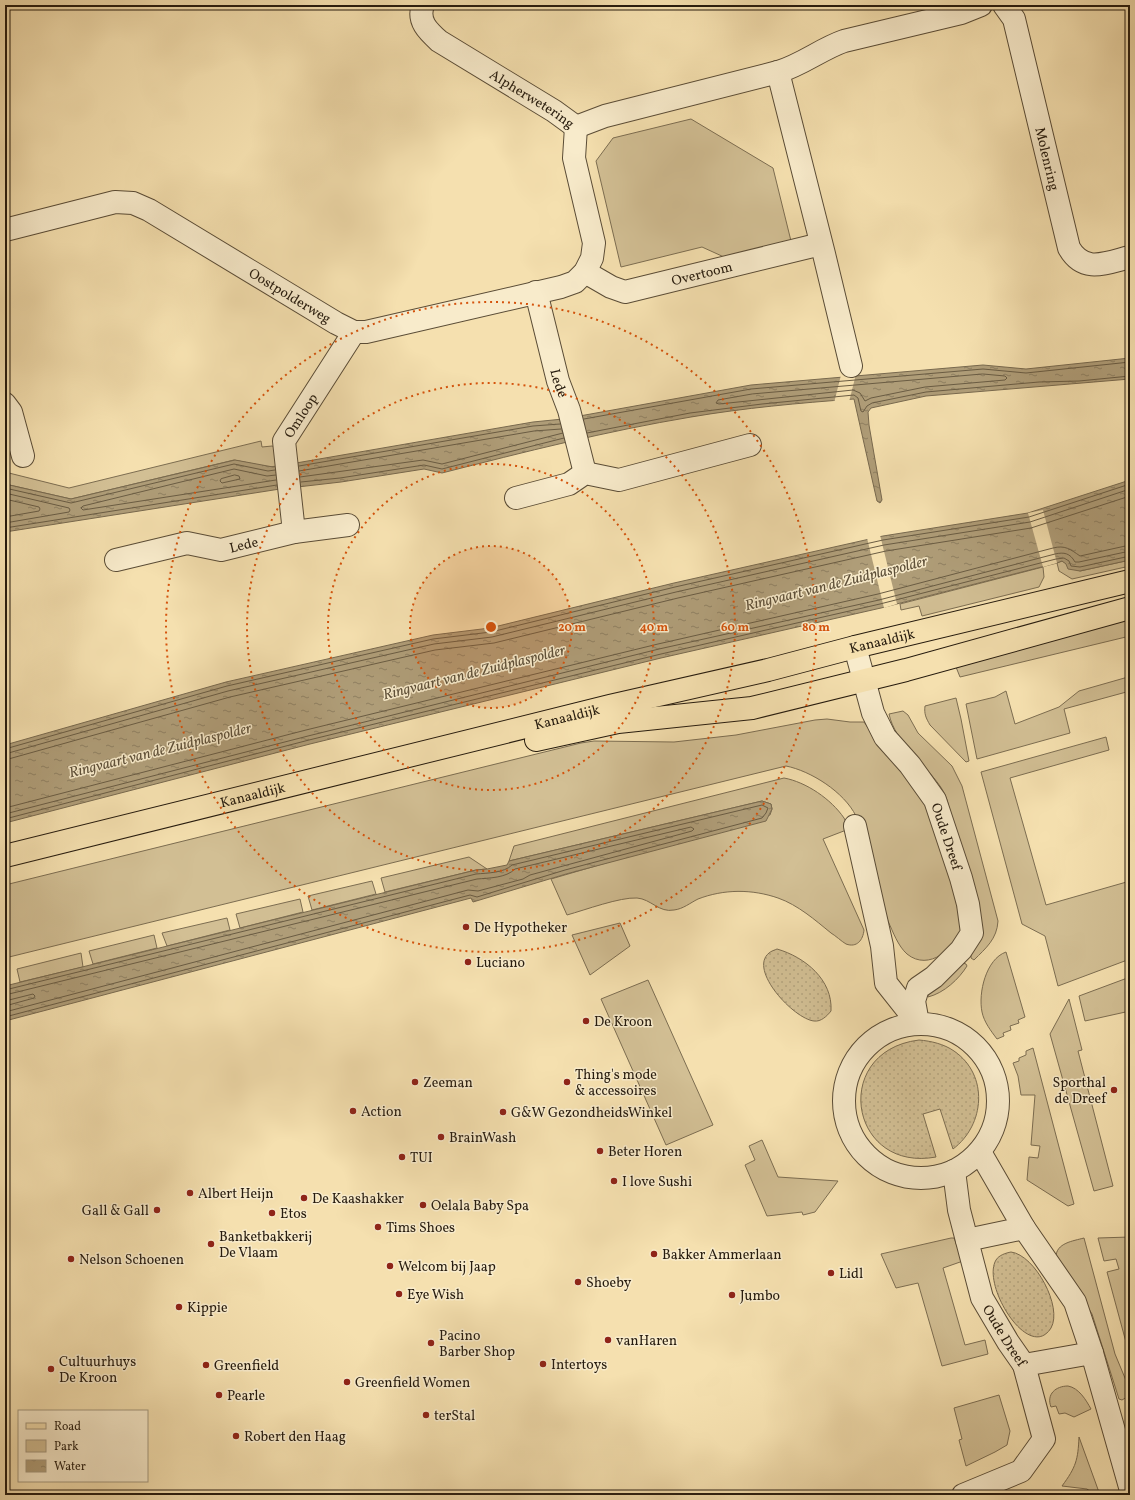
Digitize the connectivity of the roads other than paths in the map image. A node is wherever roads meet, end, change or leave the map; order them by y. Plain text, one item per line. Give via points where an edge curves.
1 (423, 5) edge
2 (981, 5) edge
3 (1004, 5) edge
4 (937, 12) edge
5 (778, 72) junction
6 (576, 127) junction
7 (5, 230) edge
8 (821, 244) junction
9 (1130, 257) edge
10 (585, 272) junction
11 (536, 292) junction
12 (354, 332) junction
13 (851, 366) dead end
14 (5, 404) edge
15 (750, 445) dead end
16 (23, 456) dead end
17 (585, 473) junction
18 (516, 498) dead end
19 (348, 525) dead end
20 (294, 532) junction
21 (116, 560) dead end
22 (1130, 581) edge
23 (1130, 608) edge
24 (855, 647) junction
25 (864, 681) junction
26 (855, 826) dead end
27 (5, 856) edge
28 (5, 872) edge
29 (918, 1023) junction
30 (980, 1152) junction
31 (954, 1171) junction
32 (1024, 1228) junction
33 (967, 1240) junction
34 (1092, 1353) junction
35 (1024, 1365) junction
36 (1130, 1486) edge
37 (963, 1495) edge

1 - 6 street, Alpherwetering via 422,21 429,33 439,41
2 - 4 street via 961,13
3 - 9 street, Molenring via 1014,19 1069,248 1074,257 1090,265
4 - 5 street via 899,28 834,44 795,66
5 - 6 street via 606,116
5 - 8 street
6 - 10 street, Alpherwetering via 574,158 594,243 592,258
7 - 12 street, Oostpolderweg via 115,202 133,203
8 - 10 street, Overtoom via 625,292 610,287
8 - 13 street
10 - 11 street via 575,282
11 - 12 street via 377,330
11 - 17 street, Lede via 558,381 570,410
12 - 20 street, Omloop via 284,441
14 - 16 street via 11,412
15 - 17 street via 619,480
17 - 18 street via 569,484
19 - 20 street, Lede
20 - 21 street, Lede via 221,550 186,543
22 - 24 main road, Kanaaldijk
23 - 25 main road, Kanaaldijk
24 - 25 street, Oude Dreef
24 - 27 main road, Kanaaldijk
25 - 28 main road, Kanaaldijk via 752,708 618,722 587,728
25 - 29 street, Oude Dreef via 873,713 885,737 910,765 935,800 968,904 972,933 961,950 934,977 918,988 914,1001
26 - 29 street via 882,946 886,983
29 - 30 street via 934,1024 958,1034 981,1055 996,1079 999,1105 996,1122 990,1138
29 - 31 street via 903,1025 876,1037 856,1058 844,1091 848,1127 868,1158 883,1168 900,1175 918,1178 937,1177
30 - 31 street
30 - 32 street
31 - 33 street, Oude Dreef via 959,1210
32 - 33 street
32 - 34 street via 1075,1302
33 - 35 street, Oude Dreef via 982,1298
34 - 35 street, Oude Dreef
34 - 36 street
35 - 37 street via 1044,1439 1022,1471

